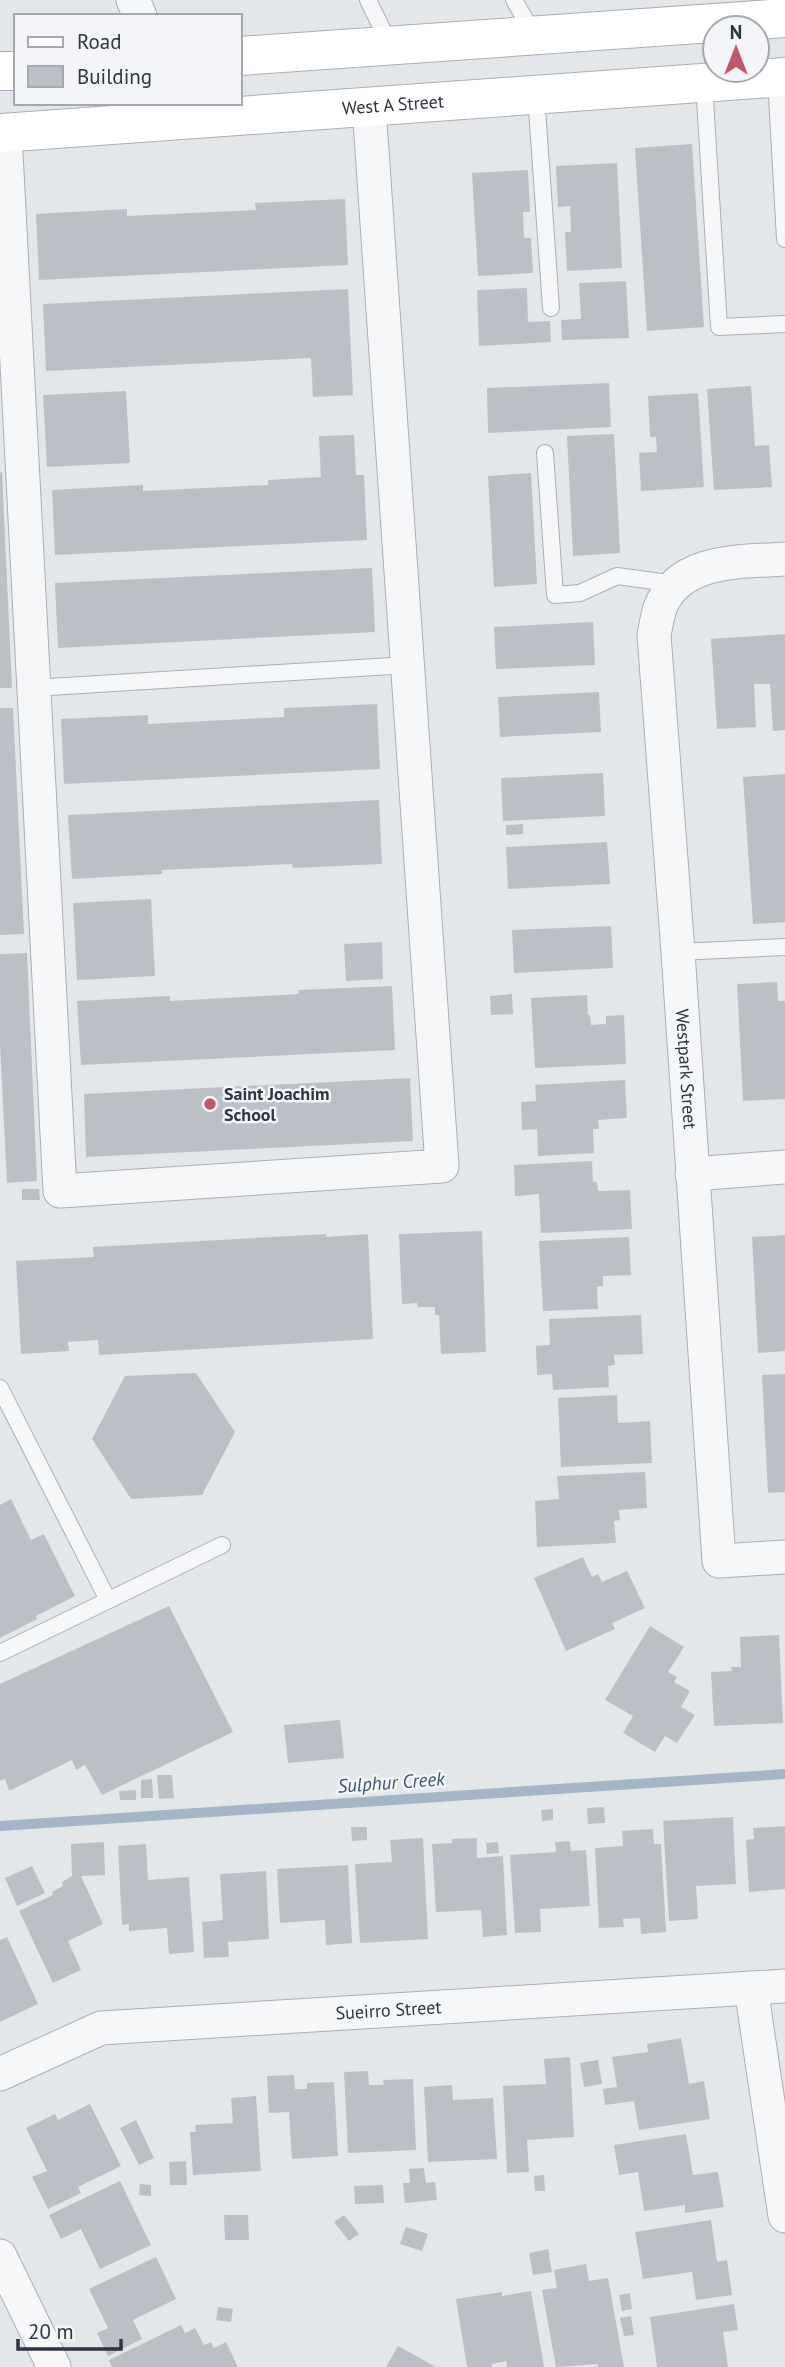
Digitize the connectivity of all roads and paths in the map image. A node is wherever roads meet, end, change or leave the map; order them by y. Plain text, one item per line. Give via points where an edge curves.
1 (368, 0) edge
2 (514, 0) edge
3 (773, 0) edge
4 (785, 18) edge
5 (534, 35) junction
6 (390, 46) junction
7 (242, 56) edge
8 (780, 77) edge
9 (701, 83) edge
10 (704, 84) edge
11 (536, 95) junction
12 (369, 107) junction
13 (7, 123) edge
14 (785, 239) edge
15 (551, 308) dead end
16 (785, 324) edge
17 (545, 453) dead end
18 (785, 559) edge
19 (676, 584) junction
20 (408, 665) junction
21 (33, 688) junction
22 (785, 947) edge
23 (678, 952) junction
24 (785, 1167) edge
25 (692, 1174) junction
26 (0, 1388) edge
27 (222, 1545) dead end
28 (785, 1557) edge
29 (108, 1601) junction
30 (0, 1653) edge
31 (785, 1986) edge
32 (751, 1988) junction
33 (0, 2074) edge
34 (785, 2216) edge
35 (0, 2256) edge
36 (54, 2367) edge

1 - 6 lane
2 - 5 lane
3 - 4 lane
4 - 5 main road
5 - 6 main road
6 - 7 main road
8 - 14 lane
9 - 11 main road, West A Street
10 - 16 lane via 719,327
11 - 12 main road, West A Street
11 - 15 lane
12 - 13 main road, West A Street
12 - 20 street
13 - 21 street
17 - 19 lane via 555,595 580,593 617,576
18 - 19 street via 724,563 696,571
19 - 23 street, Westpark Street via 661,607 654,635
20 - 21 lane
20 - 21 street via 442,1166 60,1191
22 - 23 lane
23 - 25 street, Westpark Street
24 - 25 street
25 - 28 street, Westpark Street via 719,1560
26 - 29 lane
27 - 29 lane
29 - 30 lane
31 - 32 street, Sueirro Street
32 - 33 street, Sueirro Street via 101,2028
32 - 34 street
35 - 36 street

